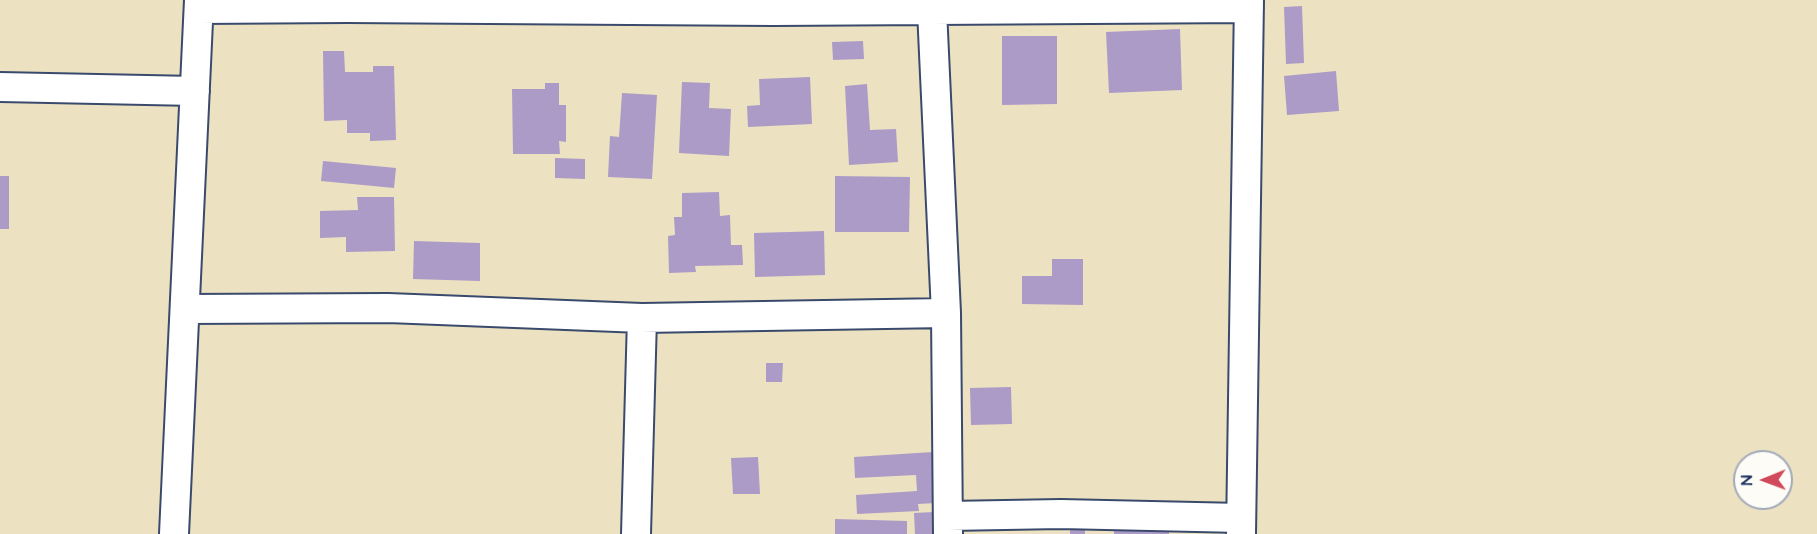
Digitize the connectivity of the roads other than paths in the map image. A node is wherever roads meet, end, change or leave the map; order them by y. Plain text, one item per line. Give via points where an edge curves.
1 (1249, 4) edge
2 (199, 5) edge
3 (773, 5) edge
4 (932, 10) junction
5 (0, 87) edge
6 (195, 91) junction
7 (185, 309) junction
8 (946, 313) junction
9 (642, 318) junction
10 (948, 525) edge
11 (1241, 526) edge
12 (174, 534) edge
13 (636, 534) edge

1 - 4 street
1 - 11 street
2 - 3 street via 359,8
2 - 6 street
3 - 4 street
4 - 8 street
5 - 6 street
6 - 7 street
7 - 9 street via 388,308
7 - 12 street
8 - 9 street
8 - 10 street
9 - 13 street
10 - 11 street via 1061,514

